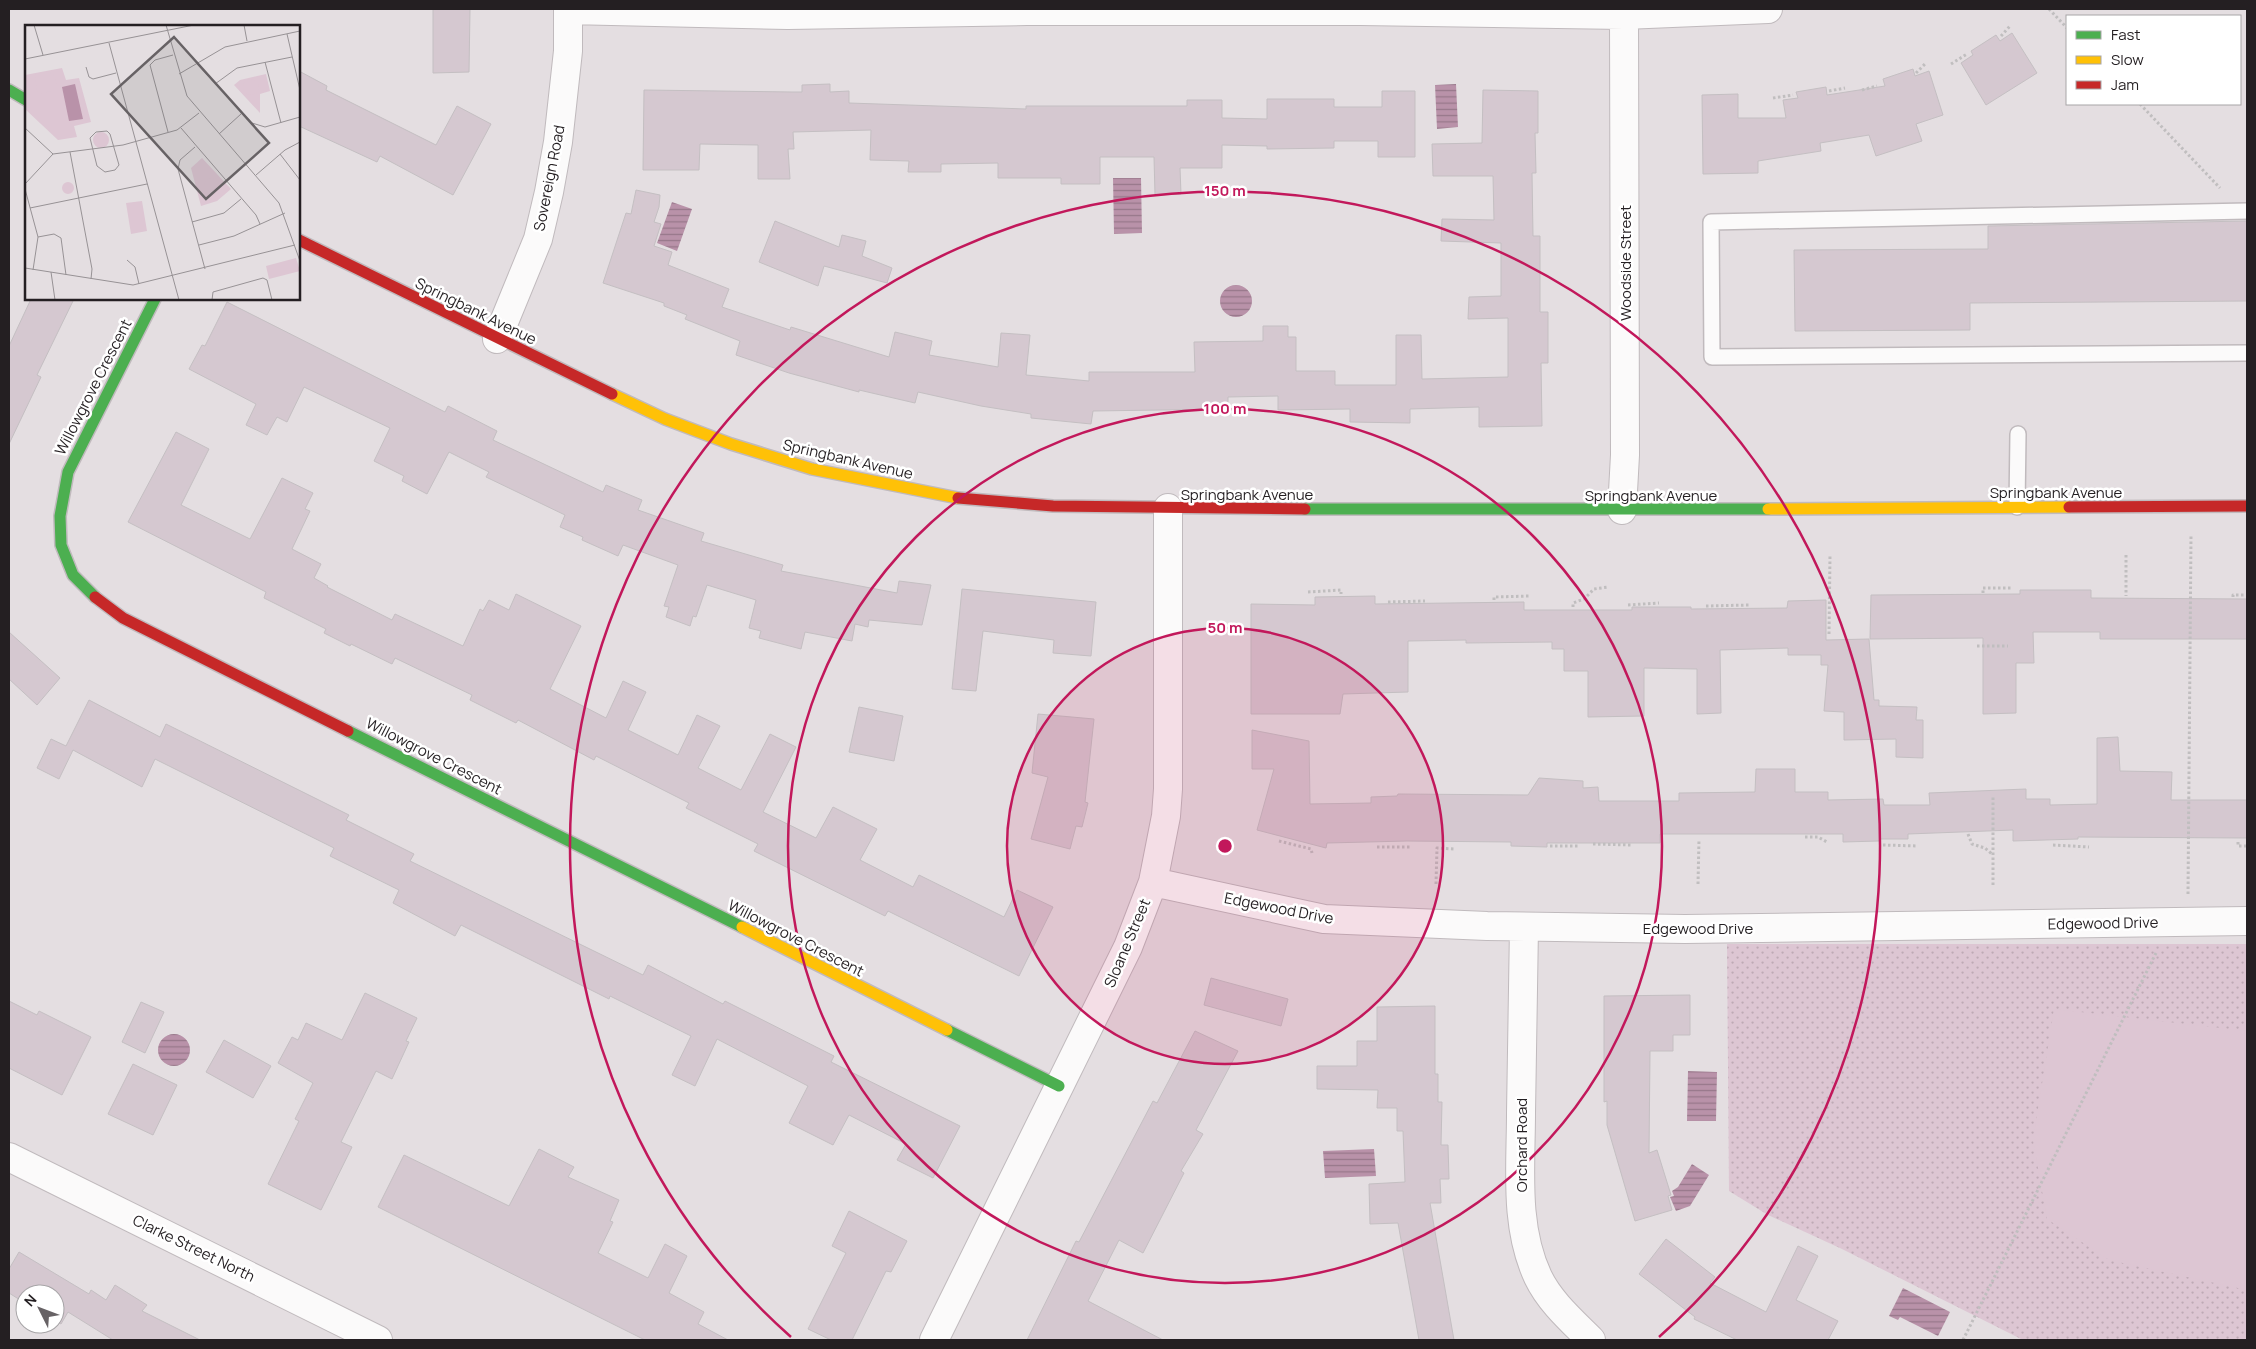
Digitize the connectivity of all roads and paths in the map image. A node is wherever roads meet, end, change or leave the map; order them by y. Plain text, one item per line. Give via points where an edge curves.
1 (1768, 9) edge
2 (2049, 9) edge
3 (568, 10) edge
4 (988, 10) edge
5 (1624, 16) junction
6 (2010, 26) dead end
7 (2066, 27) edge
8 (2001, 36) dead end
9 (1966, 54) dead end
10 (1925, 64) dead end
11 (1951, 64) dead end
12 (1916, 73) dead end
13 (1877, 86) dead end
14 (1845, 88) dead end
15 (9, 90) edge
16 (1862, 90) dead end
17 (1830, 91) dead end
18 (1792, 95) dead end
19 (1773, 98) dead end
20 (25, 99) edge
21 (2141, 105) edge
22 (2244, 211) edge
23 (300, 240) edge
24 (154, 300) edge
25 (497, 339) junction
26 (2247, 353) edge
27 (2018, 434) dead end
28 (2191, 506) junction
29 (2247, 506) edge
30 (2017, 507) junction
31 (1168, 508) junction
32 (1622, 510) junction
33 (1830, 555) dead end
34 (2126, 555) dead end
35 (1608, 587) dead end
36 (2011, 588) dead end
37 (1308, 592) dead end
38 (1983, 593) dead end
39 (1341, 594) dead end
40 (2247, 595) edge
41 (1530, 596) dead end
42 (2126, 596) dead end
43 (2233, 597) dead end
44 (1494, 600) dead end
45 (1425, 601) dead end
46 (1388, 602) dead end
47 (1628, 604) dead end
48 (1660, 604) dead end
49 (1748, 605) dead end
50 (1706, 606) dead end
51 (1573, 607) dead end
52 (1829, 634) dead end
53 (1977, 646) dead end
54 (2008, 646) dead end
55 (1993, 796) dead end
56 (1968, 834) dead end
57 (1805, 837) dead end
58 (1699, 839) dead end
59 (1279, 840) dead end
60 (1826, 842) dead end
61 (2238, 842) dead end
62 (1593, 844) dead end
63 (1631, 845) dead end
64 (1883, 845) dead end
65 (2053, 845) dead end
66 (1550, 846) dead end
67 (1579, 846) dead end
68 (1918, 846) dead end
69 (2247, 846) edge
70 (1378, 847) dead end
71 (1411, 847) dead end
72 (2089, 847) dead end
73 (1455, 849) dead end
74 (1312, 853) dead end
75 (1993, 855) junction
76 (1153, 882) junction
77 (1436, 884) dead end
78 (1698, 884) dead end
79 (1992, 885) dead end
80 (2247, 921) edge
81 (2179, 922) junction
82 (1524, 927) junction
83 (1059, 1086) junction
84 (9, 1157) edge
85 (378, 1340) edge
86 (934, 1340) edge
87 (1591, 1340) edge
88 (1963, 1340) edge

1 - 5 street
2 - 7 path
3 - 4 street via 788,15
3 - 25 street, Sovereign Road via 568,51 549,192 538,239
4 - 5 street via 1360,11
5 - 32 street, Woodside Street via 1625,456
6 - 8 path
9 - 11 path
10 - 12 path
13 - 16 path
14 - 17 path
15 - 20 main road
18 - 19 path
21 - 22 path
22 - 26 lane via 1711,222 1712,357
23 - 25 main road, Springbank Avenue
24 - 83 main road, Willowgrove Crescent via 68,472 60,516 61,545 73,575 95,597 123,618
25 - 31 main road, Springbank Avenue via 666,419 812,469 950,497 1053,506
27 - 30 lane
28 - 29 main road, Springbank Avenue
28 - 30 main road, Springbank Avenue
28 - 81 path
30 - 32 main road, Springbank Avenue
31 - 32 main road, Springbank Avenue
31 - 76 street, Sloane Street via 1168,789
33 - 52 path
34 - 42 path
35 - 51 path via 1594,589 1584,599 1573,603
36 - 38 path via 1984,588
37 - 39 path via 1341,590
40 - 43 path
41 - 44 path via 1494,597
45 - 46 path
47 - 48 path
49 - 50 path
53 - 54 path
55 - 75 path
56 - 75 path via 1972,844
57 - 60 path via 1818,837
58 - 78 path
59 - 74 path via 1311,849
61 - 69 path via 2238,846
62 - 63 path
64 - 68 path
65 - 72 path
66 - 67 path
70 - 71 path
73 - 77 path via 1437,848
75 - 79 path
76 - 82 street, Edgewood Drive via 1324,920
76 - 83 street, Sloane Street via 1128,947
80 - 81 street, Edgewood Drive
81 - 82 street, Edgewood Drive via 1685,929
81 - 88 path
82 - 87 street, Orchard Road via 1520,1177 1524,1234 1538,1278 1550,1298
83 - 86 street, Sloane Street
84 - 85 street, Clarke Street North

